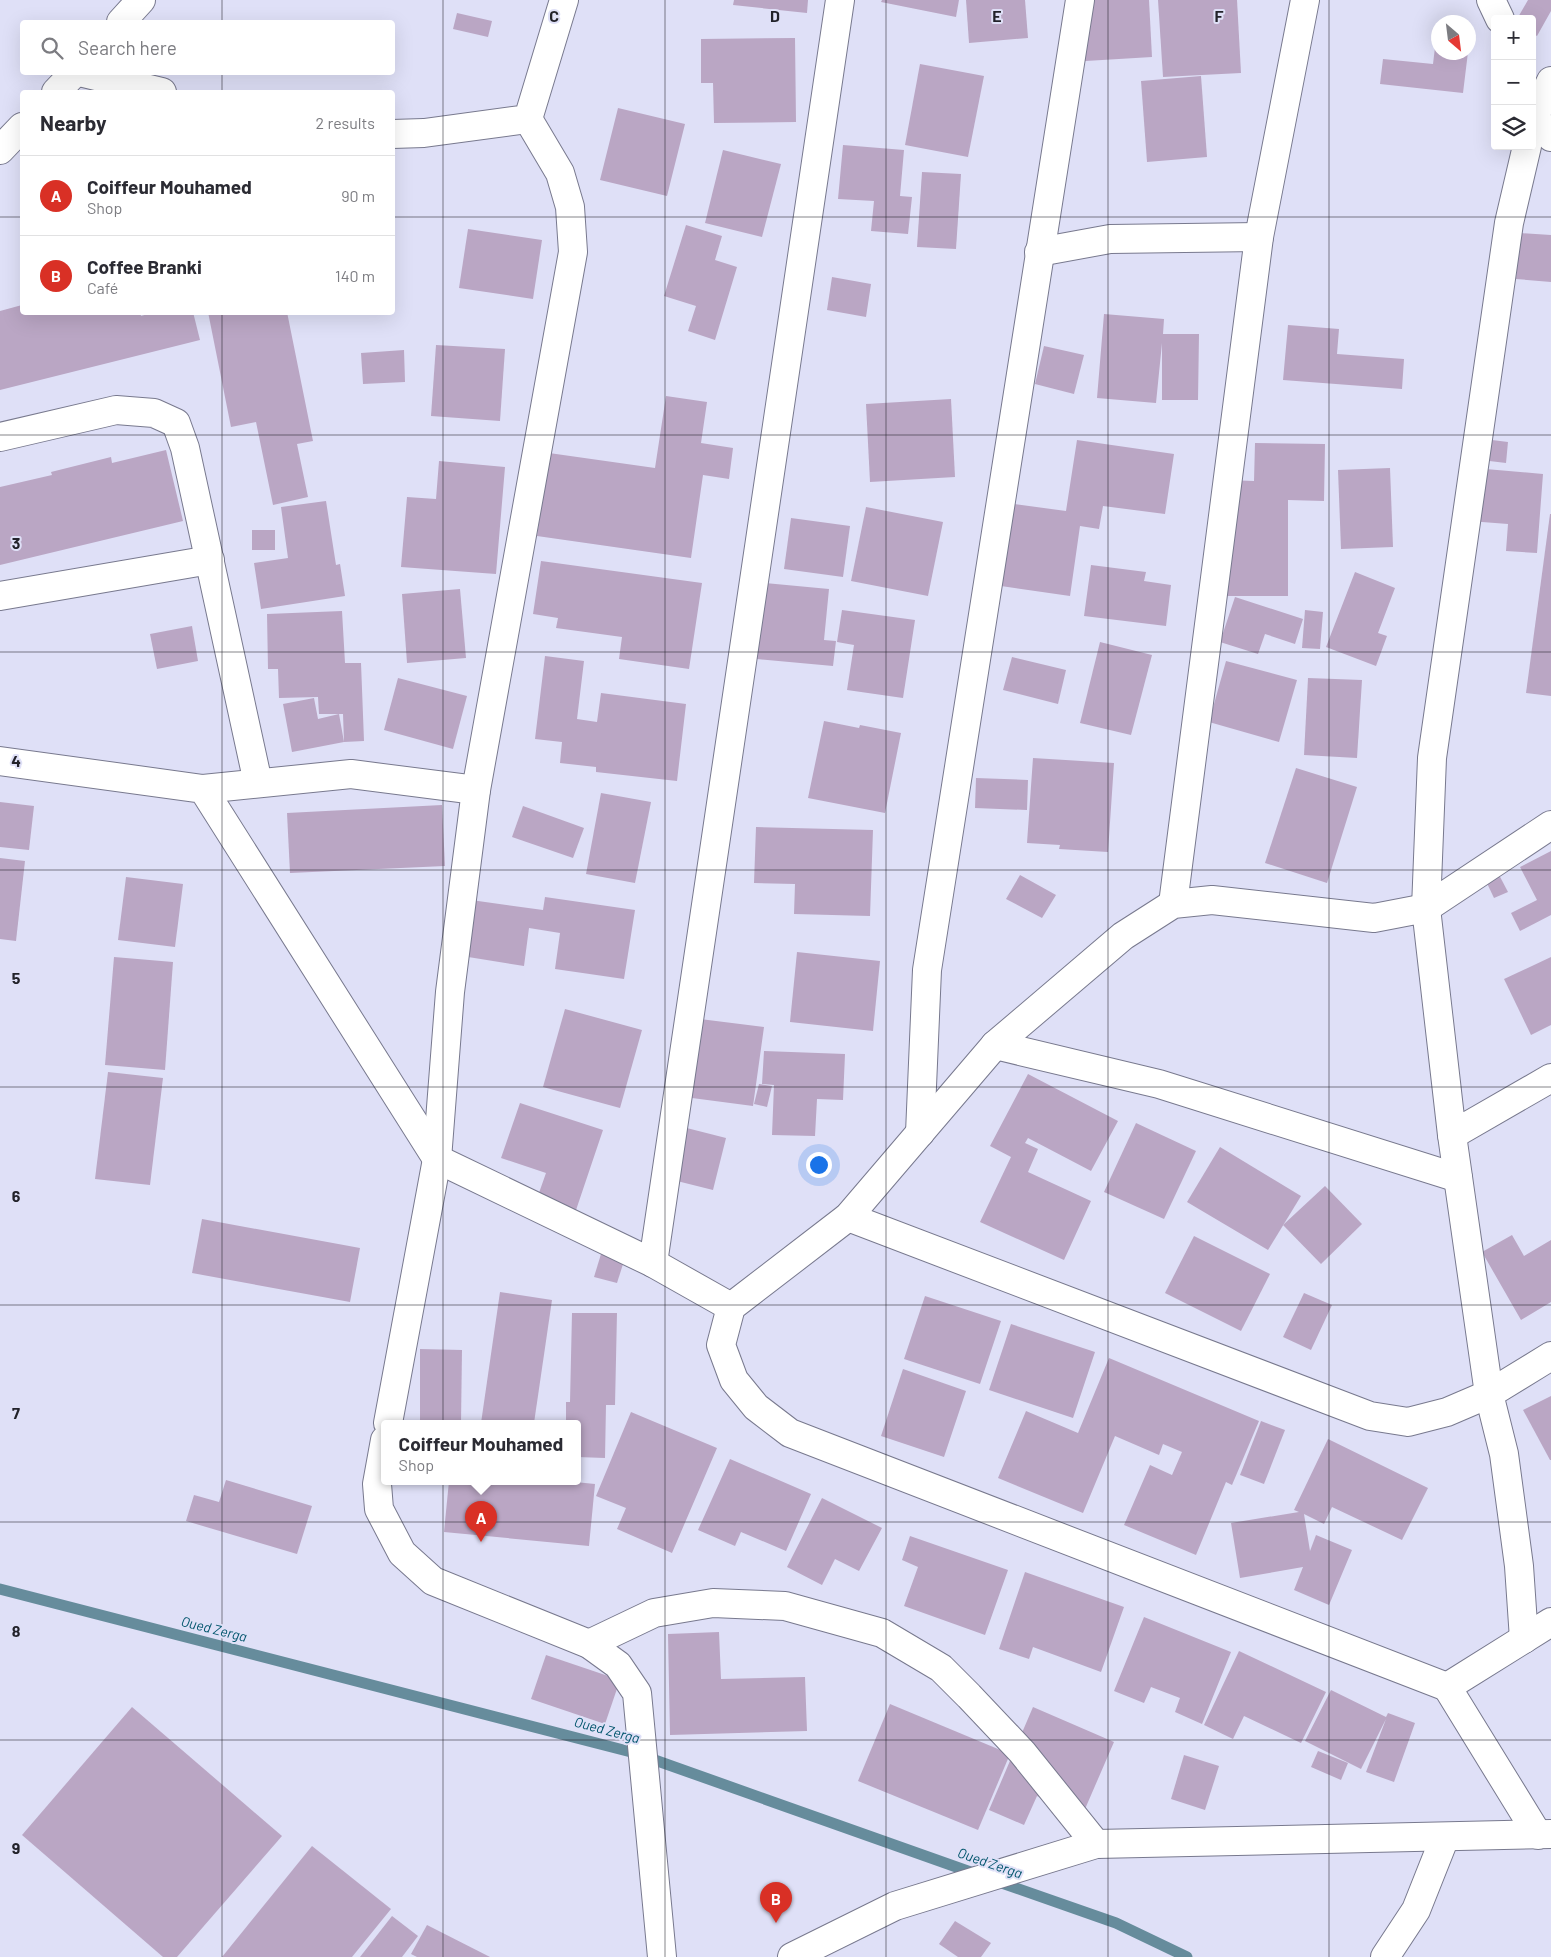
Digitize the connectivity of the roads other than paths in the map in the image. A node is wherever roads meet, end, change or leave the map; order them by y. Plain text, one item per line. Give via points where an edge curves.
1 (141, 0) edge
2 (564, 0) edge
3 (840, 0) edge
4 (1080, 0) edge
5 (1305, 0) edge
6 (1491, 0) edge
7 (1498, 15) edge
8 (123, 20) edge
9 (72, 75) edge
10 (91, 75) edge
11 (1551, 81) edge
12 (58, 90) edge
13 (154, 90) edge
14 (1536, 111) edge
15 (528, 119) junction
16 (1536, 120) edge
17 (20, 129) edge
18 (395, 134) edge
19 (1551, 137) edge
20 (0, 150) edge
21 (1526, 150) edge
22 (1259, 237) junction
23 (1039, 252) junction
24 (0, 437) edge
25 (210, 560) junction
26 (0, 596) edge
27 (0, 761) edge
28 (258, 783) junction
29 (203, 789) junction
30 (476, 790) junction
31 (1551, 825) edge
32 (1174, 904) junction
33 (1426, 908) junction
34 (995, 1045) junction
35 (1551, 1078) edge
36 (920, 1133) junction
37 (1452, 1135) junction
38 (437, 1159) junction
39 (1458, 1178) junction
40 (848, 1217) junction
41 (653, 1263) junction
42 (731, 1307) junction
43 (1551, 1356) edge
44 (1489, 1394) junction
45 (389, 1420) edge
46 (381, 1462) edge
47 (1551, 1622) edge
48 (1524, 1639) junction
49 (589, 1644) junction
50 (1447, 1687) junction
51 (1544, 1834) edge
52 (1445, 1837) junction
53 (1096, 1844) junction
54 (662, 1957) edge
55 (792, 1957) edge
56 (1385, 1957) edge

1 - 8 street
2 - 15 street
3 - 41 street
4 - 23 street
5 - 22 street
6 - 7 street
9 - 12 street
10 - 13 street
11 - 14 street
15 - 18 street
15 - 30 street via 560,173 570,207 573,252
16 - 19 street
17 - 20 street
21 - 33 street via 1508,233 1432,758
22 - 23 street via 1110,239
22 - 32 street
23 - 36 street via 927,970
24 - 25 street via 116,410 154,413 176,423 185,448
25 - 26 street
25 - 28 street
27 - 29 street
28 - 29 street
28 - 30 street via 351,774
29 - 38 street
30 - 38 street via 450,992
31 - 33 street
32 - 33 street via 1212,900 1374,918
32 - 34 street via 1123,936
33 - 37 street
34 - 36 street
34 - 39 street via 1159,1084
35 - 37 street
36 - 40 street
37 - 39 street
38 - 41 street
38 - 45 street
39 - 44 street
40 - 42 street
40 - 44 street via 1370,1416 1408,1422 1447,1412
41 - 42 street
42 - 50 street via 721,1345 734,1380 756,1407 790,1433
43 - 44 street
44 - 48 street via 1504,1454 1520,1566
46 - 49 street via 377,1484 378,1509 402,1553 433,1581
47 - 48 street
48 - 50 street
49 - 53 street via 654,1613 713,1603 785,1606 882,1633 941,1668 1022,1752
49 - 54 street via 618,1665 636,1694
50 - 51 street
51 - 52 street
52 - 53 street
52 - 56 street via 1416,1910
53 - 55 street via 896,1906

